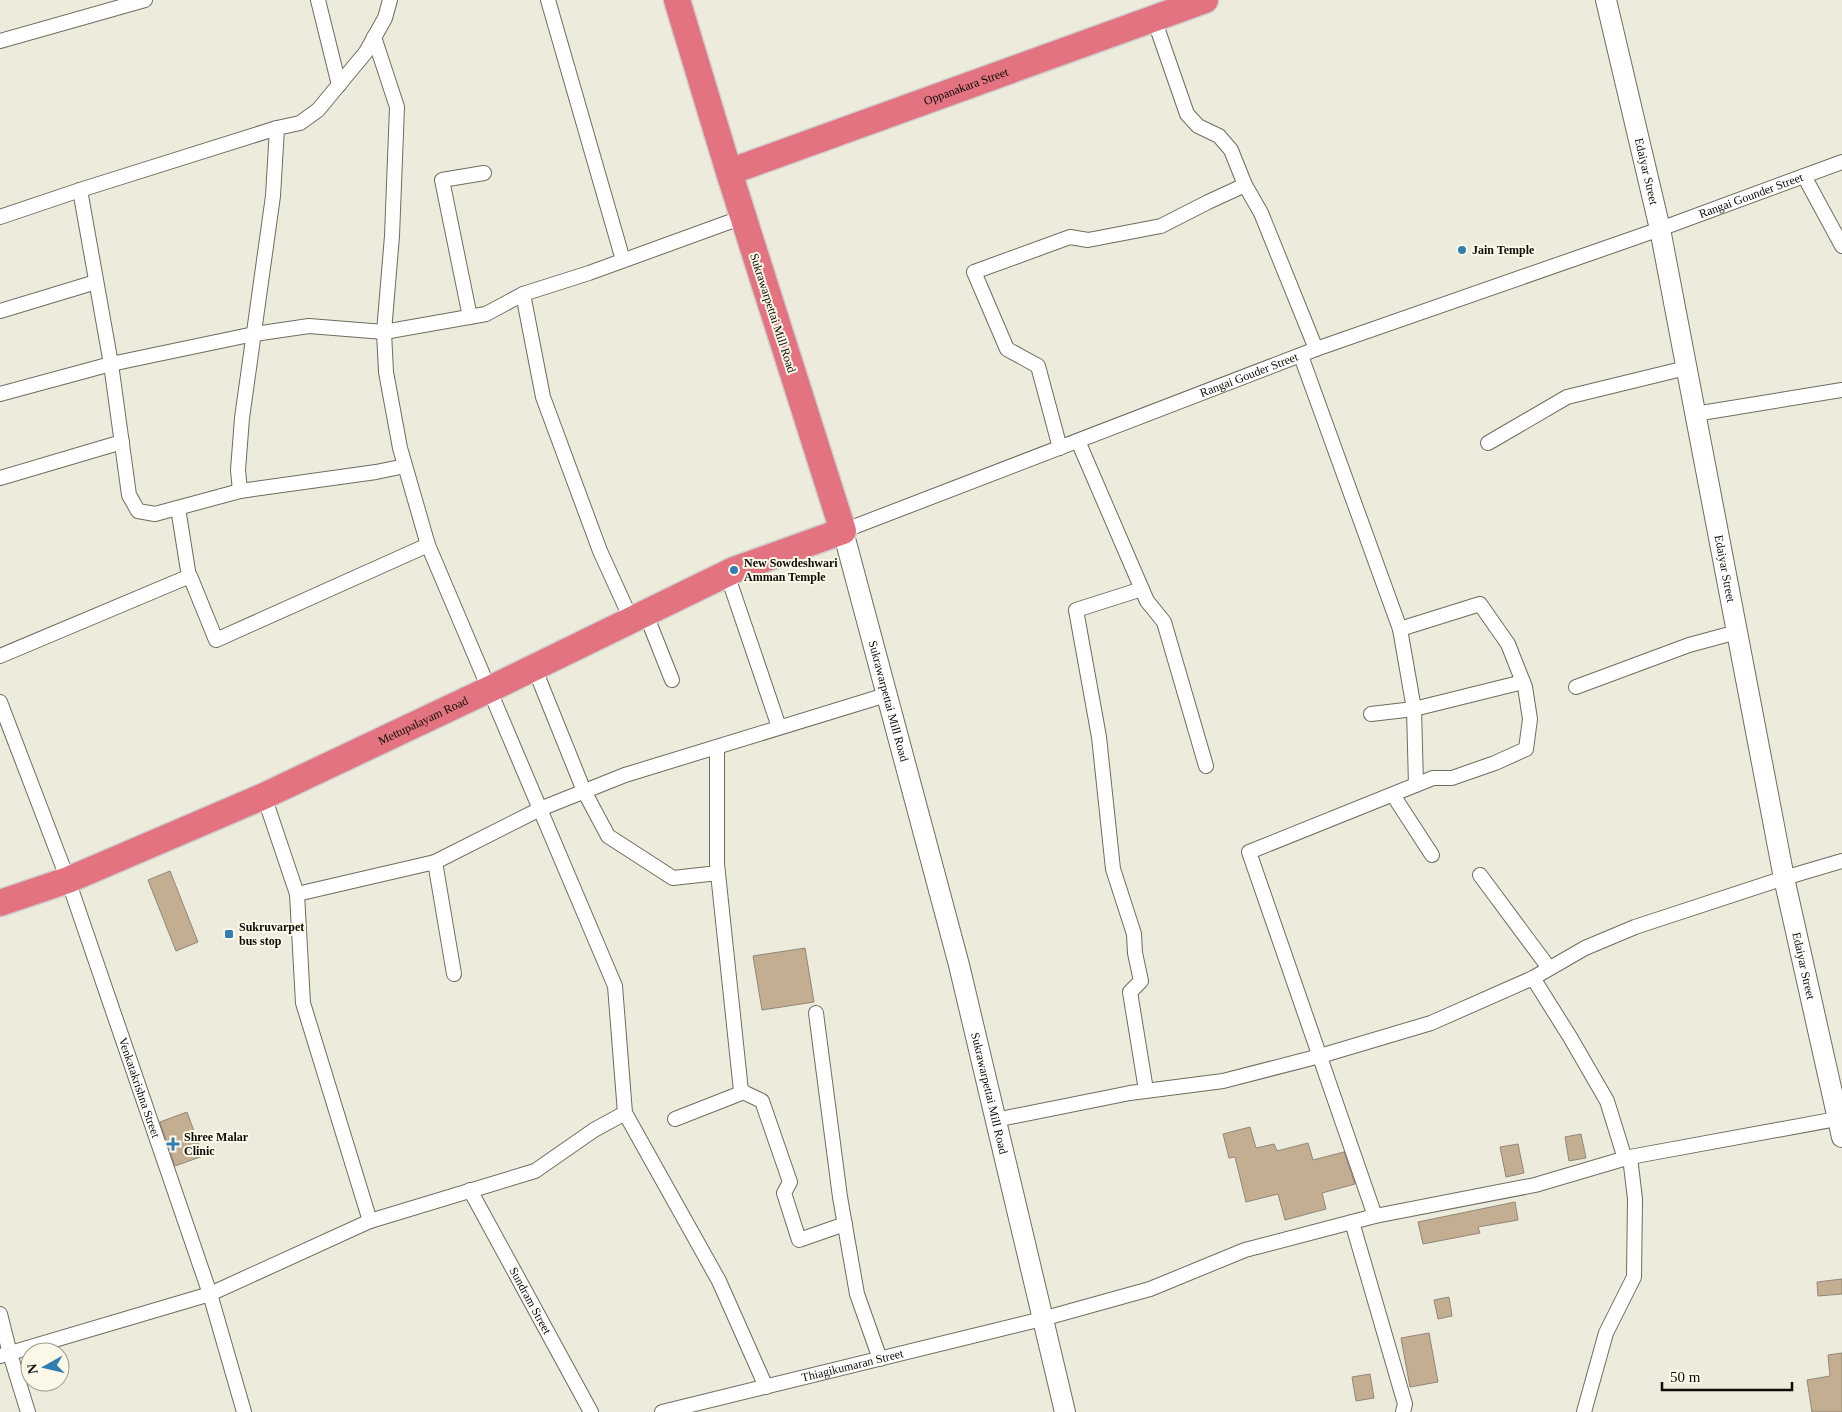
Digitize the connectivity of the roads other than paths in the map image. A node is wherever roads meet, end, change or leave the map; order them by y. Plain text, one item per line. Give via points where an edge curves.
1 (145, 0) edge
2 (318, 0) edge
3 (390, 0) edge
4 (548, 0) edge
5 (677, 0) edge
6 (1205, 0) edge
7 (1606, 0) edge
8 (1154, 19) junction
9 (374, 37) junction
10 (0, 41) edge
11 (339, 85) junction
12 (277, 128) junction
13 (1842, 162) edge
14 (729, 172) junction
15 (484, 173) dead end
16 (1804, 176) junction
17 (1246, 185) junction
18 (80, 190) junction
19 (0, 217) edge
20 (743, 217) junction
21 (1660, 229) junction
22 (1842, 246) edge
23 (623, 260) junction
24 (96, 282) junction
25 (523, 294) junction
26 (0, 311) edge
27 (470, 317) junction
28 (384, 332) junction
29 (254, 334) junction
30 (1316, 349) junction
31 (1300, 356) junction
32 (111, 364) junction
33 (1686, 368) junction
34 (1842, 390) edge
35 (0, 394) edge
36 (1695, 414) junction
37 (1078, 441) junction
38 (122, 442) junction
39 (1488, 443) dead end
40 (1060, 448) junction
41 (405, 466) junction
42 (0, 478) edge
43 (240, 491) junction
44 (178, 508) junction
45 (842, 531) junction
46 (428, 545) junction
47 (727, 574) junction
48 (188, 576) junction
49 (1142, 589) junction
50 (638, 616) junction
51 (1400, 629) junction
52 (1737, 632) junction
53 (0, 656) edge
54 (534, 667) junction
55 (672, 680) dead end
56 (1523, 682) junction
57 (1576, 687) dead end
58 (490, 689) junction
59 (886, 695) junction
60 (0, 702) edge
61 (1414, 709) junction
62 (1371, 714) dead end
63 (779, 727) junction
64 (717, 747) junction
65 (1206, 766) dead end
66 (1416, 785) junction
67 (584, 791) junction
68 (1393, 794) junction
69 (264, 796) junction
70 (540, 809) junction
71 (1432, 855) dead end
72 (1842, 860) edge
73 (435, 862) junction
74 (718, 873) junction
75 (1480, 875) dead end
76 (1784, 878) junction
77 (68, 880) junction
78 (297, 894) junction
79 (0, 903) edge
80 (1549, 968) junction
81 (454, 974) dead end
82 (1533, 978) junction
83 (816, 1013) dead end
84 (1320, 1056) junction
85 (1146, 1090) junction
86 (744, 1092) junction
87 (625, 1113) junction
88 (675, 1119) dead end
89 (995, 1120) junction
90 (1841, 1124) edge
91 (1628, 1158) junction
92 (470, 1190) junction
93 (1375, 1216) junction
94 (370, 1221) junction
95 (1352, 1222) junction
96 (845, 1224) junction
97 (210, 1294) junction
98 (0, 1314) edge
99 (1042, 1319) junction
100 (5, 1355) edge
101 (880, 1359) junction
102 (766, 1387) junction
103 (28, 1412) edge
104 (244, 1412) edge
105 (591, 1412) edge
106 (662, 1412) edge
107 (1065, 1412) edge
108 (1403, 1412) edge
109 (1584, 1412) edge

1 - 10 street
2 - 11 street
3 - 9 street via 385,18
4 - 23 street
5 - 14 highway, Sukrawarpettai Mill Road
6 - 8 highway, Oppanakara Street
7 - 21 street, Edaiyar Street
8 - 14 highway, Oppanakara Street
8 - 17 street via 1187,114 1198,126 1219,136 1231,150
9 - 11 street
9 - 28 street via 396,107 392,236
11 - 12 street via 318,110 300,123
12 - 18 street
12 - 29 street via 273,196
13 - 16 street, Rangai Gounder Street
14 - 20 highway, Sukrawarpettai Mill Road
15 - 27 street via 442,180
16 - 21 street, Rangai Gounder Street
16 - 22 street
17 - 30 street via 1261,213
17 - 40 street via 1161,226 1088,240 1070,238 974,272 1007,349 1038,366
18 - 19 street
18 - 24 street
20 - 23 street
20 - 45 highway, Sukrawarpettai Mill Road
21 - 30 street, Rangai Gouder Street
21 - 33 street, Edaiyar Street
23 - 25 street
24 - 26 street
24 - 32 street
25 - 27 street via 486,314
25 - 50 street via 543,397 600,551
27 - 28 street
28 - 29 street via 309,326
28 - 41 street via 386,372
29 - 32 street
29 - 43 street via 242,418 238,470
30 - 31 street, Rangai Gouder Street
31 - 37 street, Rangai Gouder Street
31 - 51 street
32 - 35 street
32 - 38 street
33 - 36 street, Edaiyar Street
33 - 39 street via 1567,397
34 - 36 street
36 - 52 street, Edaiyar Street
37 - 40 street, Rangai Gouder Street
37 - 49 street
38 - 42 street
38 - 44 street via 129,495 138,511 155,514
40 - 45 street, Rangai Gouder Street
41 - 43 street
41 - 46 street
43 - 44 street
44 - 48 street
45 - 47 highway, Mettupalayam Road
45 - 59 street, Sukrawarpettai Mill Road
46 - 48 street via 216,640
46 - 58 street
47 - 50 highway, Mettupalayam Road
47 - 63 street
48 - 53 street
49 - 65 street via 1164,622
49 - 85 street via 1076,610 1099,737 1113,869 1134,934 1141,981 1130,992
50 - 54 highway, Mettupalayam Road
50 - 55 street
51 - 56 street via 1480,604 1508,644
51 - 61 street
52 - 57 street via 1690,644
52 - 76 street, Edaiyar Street
54 - 58 highway, Mettupalayam Road
54 - 67 street
56 - 61 street
56 - 66 street via 1530,719 1526,749 1452,778 1433,778
58 - 69 highway, Mettupalayam Road
58 - 70 street
59 - 63 street
59 - 89 street, Sukrawarpettai Mill Road via 959,965
60 - 77 street, Venkatakrishna Street
61 - 62 street
61 - 66 street
63 - 64 street
64 - 67 street
64 - 74 street
66 - 68 street
67 - 70 street
67 - 74 street via 608,836 673,878
68 - 71 street
68 - 84 street via 1249,852
69 - 77 highway, Mettupalayam Road
69 - 78 street
70 - 73 street
70 - 87 street via 615,986
72 - 76 street
73 - 78 street
73 - 81 street
74 - 86 street
75 - 80 street
76 - 80 street via 1635,927 1585,948
76 - 90 street, Edaiyar Street
77 - 79 highway, Mettupalayam Road
77 - 97 street, Venkatakrishna Street
78 - 94 street via 303,1003
80 - 82 street
82 - 84 street via 1432,1023
82 - 91 street via 1607,1101
83 - 96 street
84 - 85 street via 1223,1081
84 - 93 street
85 - 89 street
86 - 88 street
86 - 96 street via 762,1101 790,1182 784,1193 799,1240
87 - 92 street via 594,1130 535,1171
87 - 102 street via 719,1281
89 - 99 street, Sukrawarpettai Mill Road
90 - 91 street, Thiagikumaran Street
91 - 93 street, Thiagikumaran Street via 1535,1185
91 - 109 street via 1635,1199 1634,1277 1606,1333
92 - 94 street
92 - 105 street, Sundram Street
93 - 95 street, Thiagikumaran Street
94 - 97 street
95 - 99 street, Thiagikumaran Street via 1245,1250 1150,1289
95 - 108 street via 1405,1404
96 - 101 street via 857,1294
97 - 100 street
97 - 104 street, Venkatakrishna Street
98 - 100 street
99 - 101 street, Thiagikumaran Street
99 - 107 street, Sukrawarpettai Mill Road
100 - 103 street
101 - 102 street, Thiagikumaran Street
102 - 106 street, Thiagikumaran Street

